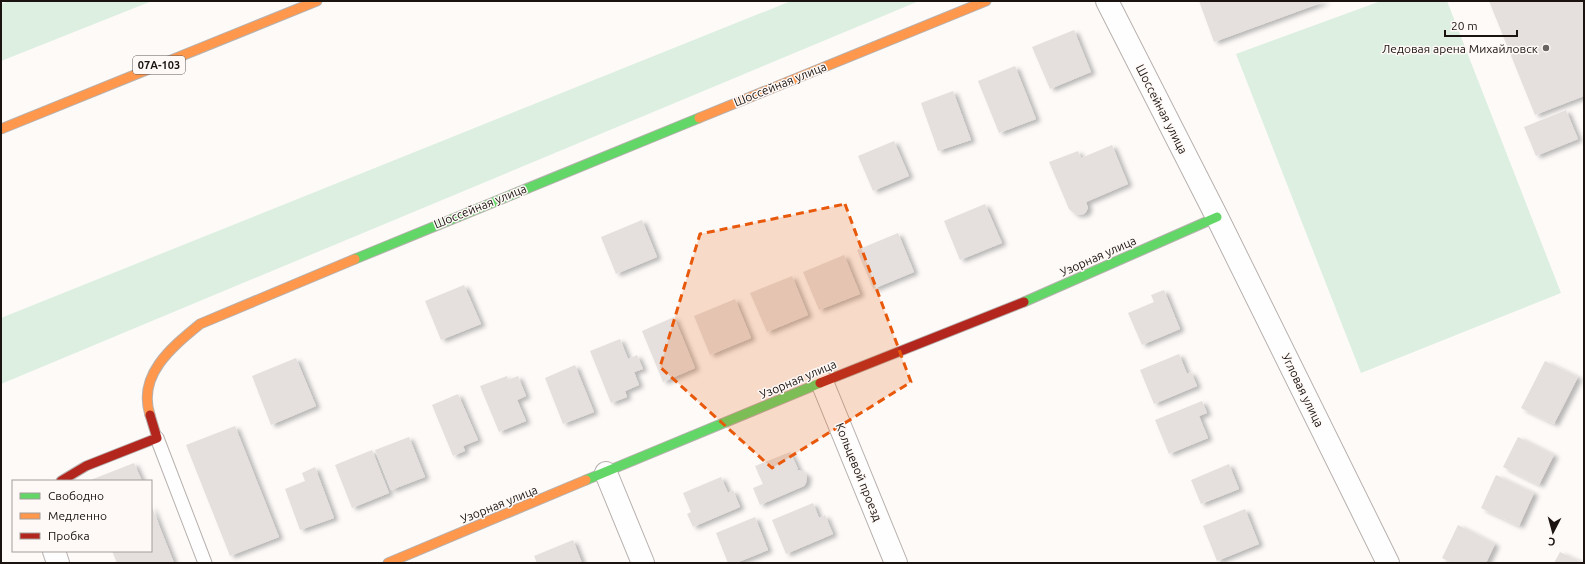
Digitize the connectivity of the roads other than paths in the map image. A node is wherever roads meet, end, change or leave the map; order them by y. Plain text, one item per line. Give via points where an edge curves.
1 (317, 1) edge
2 (986, 1) edge
3 (1107, 1) edge
4 (1, 129) edge
5 (1218, 217) junction
6 (822, 382) junction
7 (157, 438) junction
8 (606, 473) junction
9 (63, 480) edge
10 (54, 552) edge
11 (58, 563) edge
12 (205, 563) edge
13 (388, 563) edge
14 (643, 563) edge
15 (896, 563) edge
16 (1388, 563) edge

1 - 4 street, 07А-103
2 - 7 street, Шоссейная улица via 442,222 200,324 175,344 150,376 146,398
3 - 5 street, Шоссейная улица
5 - 6 street, Узорная улица via 1017,305
5 - 16 street, Угловая улица
6 - 8 street, Узорная улица
6 - 15 street, Кольцевой проезд
7 - 9 street via 86,466
7 - 12 lane
8 - 13 street, Узорная улица
8 - 14 street
10 - 11 street

